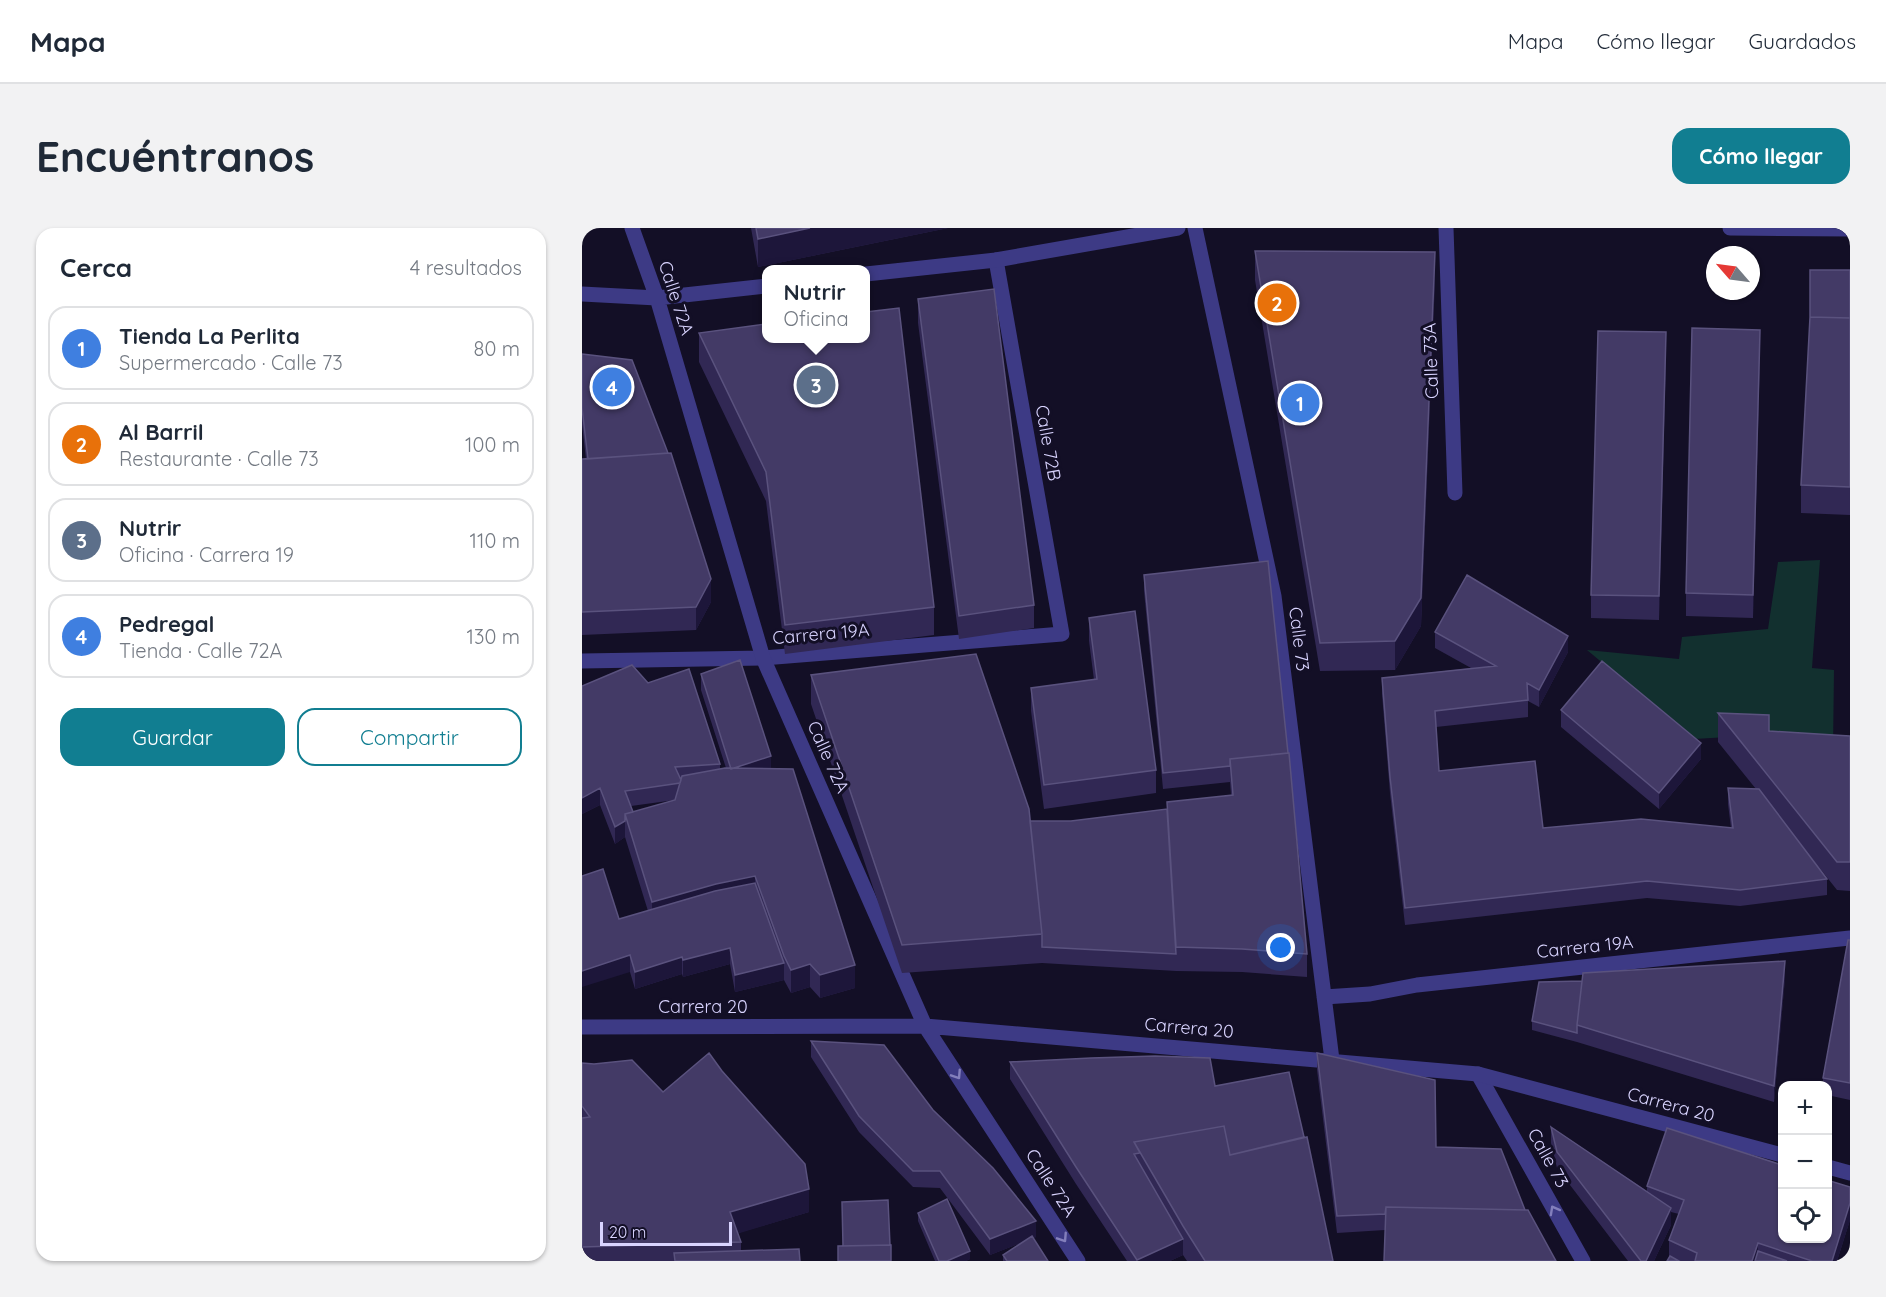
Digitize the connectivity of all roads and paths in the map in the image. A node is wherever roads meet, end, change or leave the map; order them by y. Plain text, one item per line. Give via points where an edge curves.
1 (632, 228) edge
2 (1178, 228) edge
3 (1195, 228) edge
4 (1446, 228) edge
5 (1730, 228) edge
6 (1850, 229) edge
7 (996, 260) junction
8 (870, 274) edge
9 (762, 286) edge
10 (582, 294) edge
11 (657, 298) junction
12 (1455, 493) dead end
13 (1062, 634) joint
14 (764, 658) junction
15 (582, 661) edge
16 (1850, 938) edge
17 (1324, 998) junction
18 (925, 1026) junction
19 (582, 1027) edge
20 (1332, 1060) junction
21 (1478, 1074) junction
22 (1778, 1154) edge
23 (1832, 1168) edge
24 (1850, 1173) edge
25 (1078, 1261) edge
26 (1583, 1261) edge

1 - 11 street, Calle 72A
2 - 7 street
3 - 17 street, Calle 73 via 1274,596
4 - 12 street, Calle 73A
5 - 6 street
7 - 8 street
7 - 13 street, Calle 72B
9 - 11 street
10 - 11 street
11 - 14 street, Calle 72A
13 - 14 street, Carrera 19A
14 - 15 street, Carrera 19A
14 - 18 street, Calle 72A
16 - 17 street, Carrera 19A via 1429,983
17 - 20 street, Calle 73
18 - 19 street, Carrera 20
18 - 20 street, Carrera 20
18 -> 25 street, Calle 72A
20 - 21 street, Carrera 20
21 - 22 street, Carrera 20
26 -> 21 street, Calle 73
23 - 24 street

